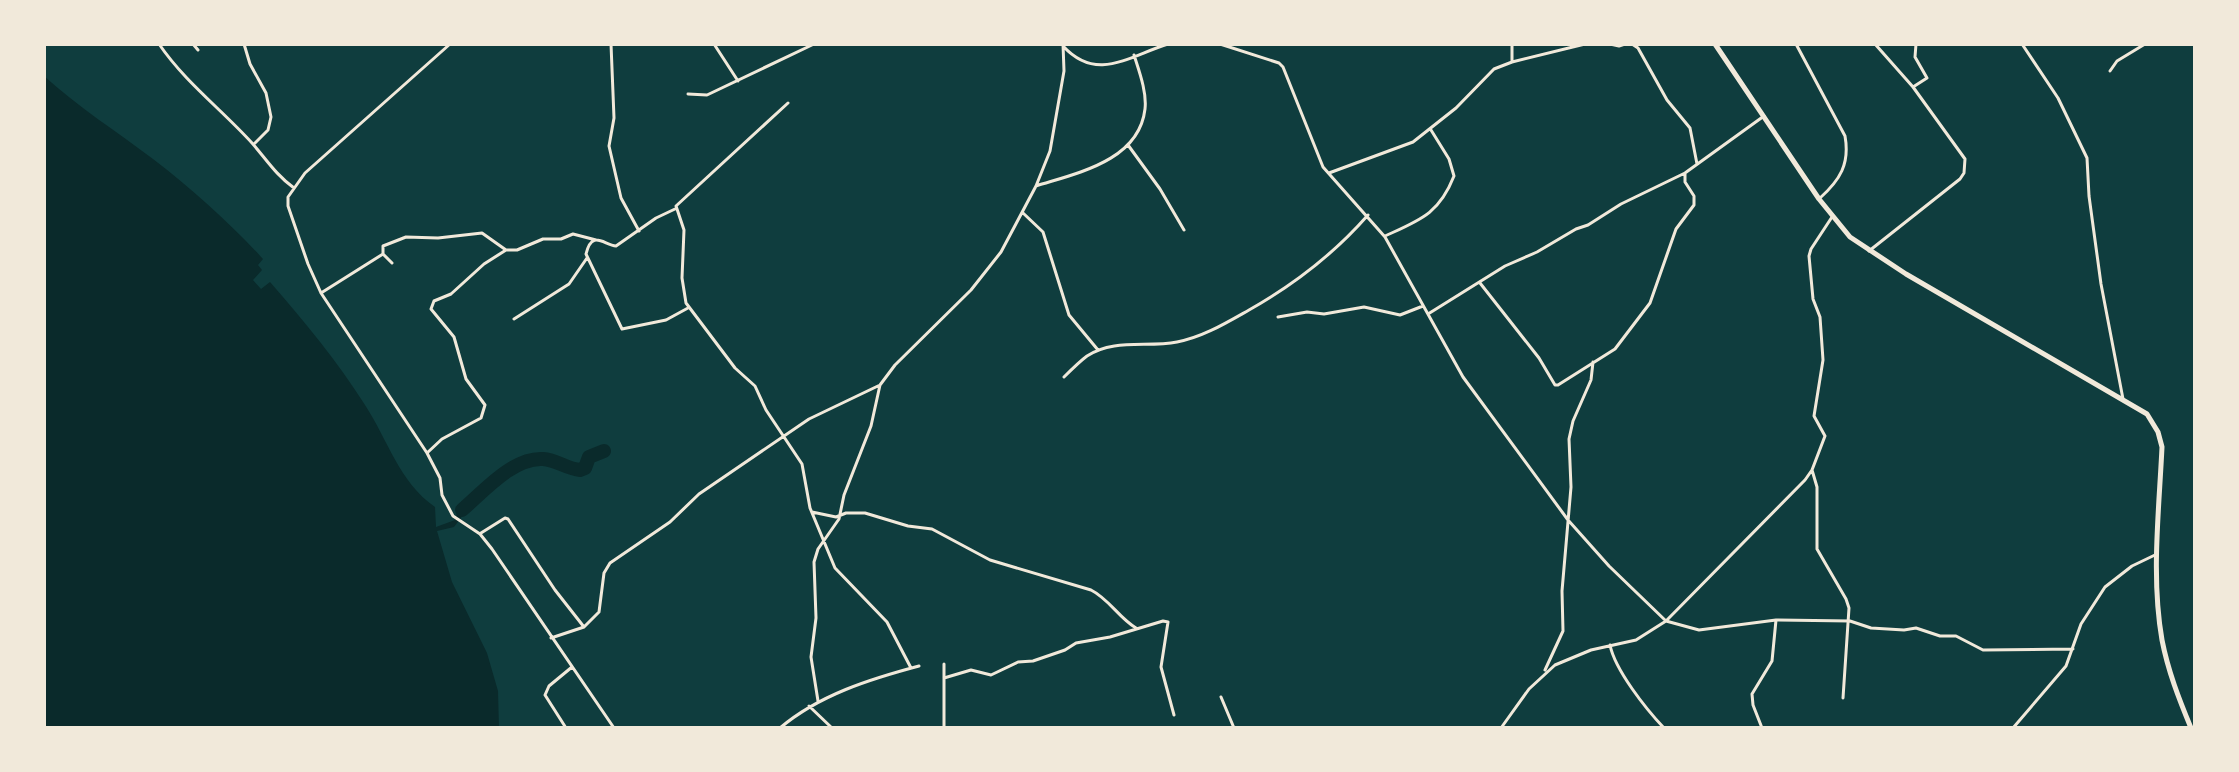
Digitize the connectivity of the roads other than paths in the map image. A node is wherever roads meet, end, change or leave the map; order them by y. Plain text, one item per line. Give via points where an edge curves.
1 (159, 44) edge
2 (193, 44) edge
3 (244, 44) edge
4 (611, 44) edge
5 (714, 44) edge
6 (1168, 44) edge
7 (1220, 44) edge
8 (1512, 44) edge
9 (1585, 44) edge
10 (1610, 44) edge
11 (1625, 44) edge
12 (1632, 44) edge
13 (1715, 44) edge
14 (1796, 44) edge
15 (1875, 44) edge
16 (1916, 44) edge
17 (2022, 44) edge
18 (2145, 44) edge
19 (448, 45) edge
20 (812, 45) edge
21 (1063, 45) edge
22 (198, 50) dead end
23 (1134, 55) junction
24 (1512, 62) junction
25 (2110, 71) dead end
26 (738, 81) junction
27 (1913, 87) junction
28 (688, 94) dead end
29 (788, 103) dead end
30 (1764, 116) junction
31 (1431, 130) junction
32 (253, 144) junction
33 (1128, 145) junction
34 (1697, 165) junction
35 (1329, 173) junction
36 (1685, 173) junction
37 (1036, 186) junction
38 (294, 188) junction
39 (1819, 199) junction
40 (675, 209) junction
41 (1023, 213) junction
42 (1368, 215) junction
43 (1832, 217) junction
44 (1184, 230) dead end
45 (639, 231) junction
46 (1385, 237) junction
47 (596, 240) junction
48 (506, 250) junction
49 (1869, 251) junction
50 (383, 254) junction
51 (587, 258) junction
52 (392, 263) dead end
53 (1480, 283) junction
54 (321, 293) junction
55 (1423, 306) junction
56 (689, 307) junction
57 (1428, 314) junction
58 (1278, 317) dead end
59 (514, 319) dead end
60 (1098, 350) junction
61 (1593, 362) junction
62 (1064, 377) dead end
63 (880, 385) junction
64 (2123, 399) junction
65 (784, 436) junction
66 (427, 453) junction
67 (1812, 470) junction
68 (811, 512) junction
69 (839, 516) junction
70 (1568, 520) junction
71 (480, 534) junction
72 (823, 541) junction
73 (2157, 554) junction
74 (1776, 620) junction
75 (1666, 621) junction
76 (1850, 621) junction
77 (584, 627) junction
78 (1136, 628) junction
79 (551, 638) junction
80 (1610, 645) junction
81 (2073, 649) junction
82 (944, 664) dead end
83 (919, 666) dead end
84 (572, 667) junction
85 (911, 668) junction
86 (1544, 674) junction
87 (944, 678) junction
88 (1221, 697) dead end
89 (1843, 698) dead end
90 (818, 701) junction
91 (808, 706) junction
92 (1174, 715) dead end
93 (566, 728) edge
94 (614, 728) edge
95 (780, 728) edge
96 (832, 728) edge
97 (944, 728) edge
98 (1234, 728) edge
99 (1501, 728) edge
100 (1664, 728) edge
101 (1762, 728) edge
102 (2013, 728) edge
103 (2191, 728) edge

1 - 32 street via 177,70
2 - 22 street
3 - 32 street via 271,117 268,130
4 - 45 street via 614,118 609,146 621,198
5 - 26 street
6 - 23 street
7 - 35 street via 1283,67
8 - 24 street
9 - 24 street
10 - 11 street
12 - 34 street via 1690,128
13 - 30 main road
14 - 39 street via 1848,151 1841,176
15 - 27 street
16 - 27 street via 1915,57 1927,75
17 - 64 street via 2058,98 2087,158 2101,284
18 - 25 street
19 - 38 street
20 - 26 street
21 - 23 street via 1078,60 1095,65 1108,66
21 - 37 street via 1064,71 1050,151
23 - 33 street via 1146,106
24 - 31 street via 1494,69
26 - 28 street via 707,95
27 - 49 street via 1965,159 1964,173
29 - 40 street
30 - 34 street
30 - 39 main road
31 - 35 street via 1413,142
31 - 46 street via 1454,176 1448,192 1430,215
32 - 38 street
33 - 37 street via 1102,164
33 - 44 street
34 - 36 street
35 - 42 street
36 - 53 street
36 - 61 street via 1694,205 1668,247 1654,295 1622,343
37 - 41 street
38 - 54 street via 288,197 289,214
39 - 43 main road
40 - 45 street
40 - 56 street via 684,230 682,278
41 - 60 street via 1043,232 1069,315
41 - 63 street via 971,290
42 - 46 street
42 - 60 street via 1308,274 1224,325 1176,343
43 - 49 main road
43 - 67 street via 1809,256 1823,360 1814,416 1825,436
45 - 47 street via 613,247
46 - 55 street
47 - 48 street via 573,234
47 - 51 street via 587,249
48 - 50 street via 482,233 406,237 383,246
48 - 66 street via 451,294 434,301 431,309 454,337 466,379 485,405 481,418
49 - 64 main road
50 - 52 street
50 - 54 street
51 - 56 street via 622,329 666,320
51 - 59 street via 569,284
53 - 57 street
53 - 61 street via 1555,385
54 - 66 street
55 - 57 street
55 - 58 street via 1400,315 1364,307
56 - 65 street via 755,386
57 - 70 street via 1463,377
60 - 62 street
61 - 70 street via 1569,439
63 - 65 street
63 - 69 street
64 - 73 main road via 2147,414 2162,447
65 - 68 street via 803,467
65 - 77 street via 610,563 599,612
66 - 71 street via 453,516
67 - 75 street
67 - 76 street via 1817,549 1846,599
68 - 69 street
68 - 72 street
69 - 72 street
69 - 78 street via 865,513 932,529 990,560 1091,590
70 - 75 street
70 - 86 street via 1562,637
71 - 77 street via 508,519
71 - 79 street
72 - 85 street via 835,568 887,622
72 - 90 street via 814,562 811,657
73 - 81 street via 2105,587 2081,624
73 - 103 main road via 2162,641
74 - 75 street via 1699,630
74 - 76 street
74 - 101 street via 1772,661 1752,694
75 - 80 street via 1636,640
76 - 81 street via 1956,636 1983,650
76 - 89 street
77 - 79 street
78 - 87 street via 1076,643 991,675 971,670
78 - 92 street via 1168,622 1161,667
79 - 84 street
80 - 86 street via 1563,660
80 - 100 street via 1641,703
81 - 102 street via 2066,666
82 - 87 street
83 - 85 street
84 - 93 street via 545,691
84 - 94 street
85 - 90 street
86 - 99 street
87 - 97 street
88 - 98 street
90 - 91 street
91 - 95 street
91 - 96 street

